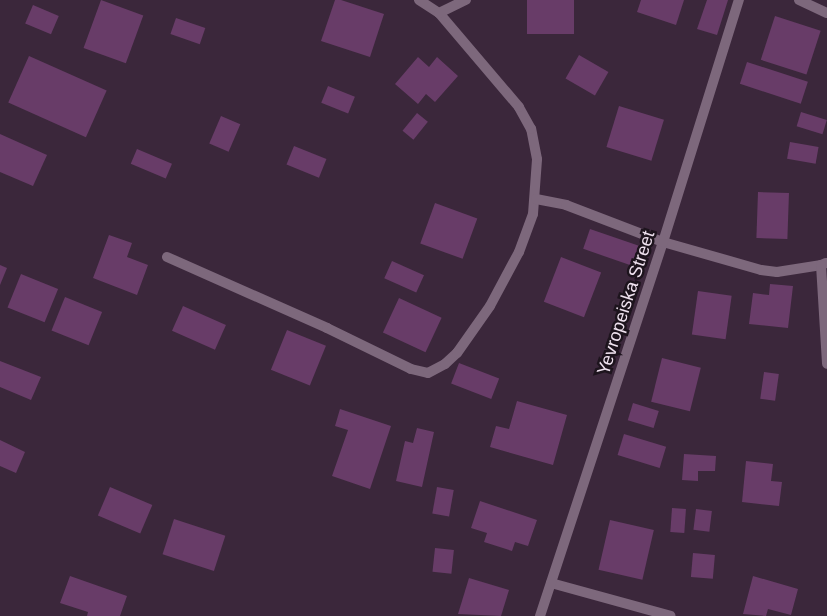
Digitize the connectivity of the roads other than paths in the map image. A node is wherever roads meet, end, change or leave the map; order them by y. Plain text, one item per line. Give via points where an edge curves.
1 (419, 0) edge
2 (466, 0) edge
3 (740, 0) edge
4 (800, 0) edge
5 (439, 13) junction
6 (827, 13) edge
7 (536, 199) junction
8 (663, 242) junction
9 (167, 256) dead end
10 (824, 264) edge
11 (827, 364) edge
12 (551, 583) junction
13 (540, 616) edge
14 (671, 616) edge

1 - 5 street
2 - 5 street
3 - 8 street, Yevropeiska Street
4 - 6 street
5 - 7 street via 509,94 527,120 536,145
7 - 8 street via 585,211
7 - 9 street via 519,252 490,306 457,353 446,364 428,373 411,369
8 - 10 street via 761,270 777,272
8 - 12 street, Yevropeiska Street
10 - 11 street
12 - 13 street, Yevropeiska Street
12 - 14 street

